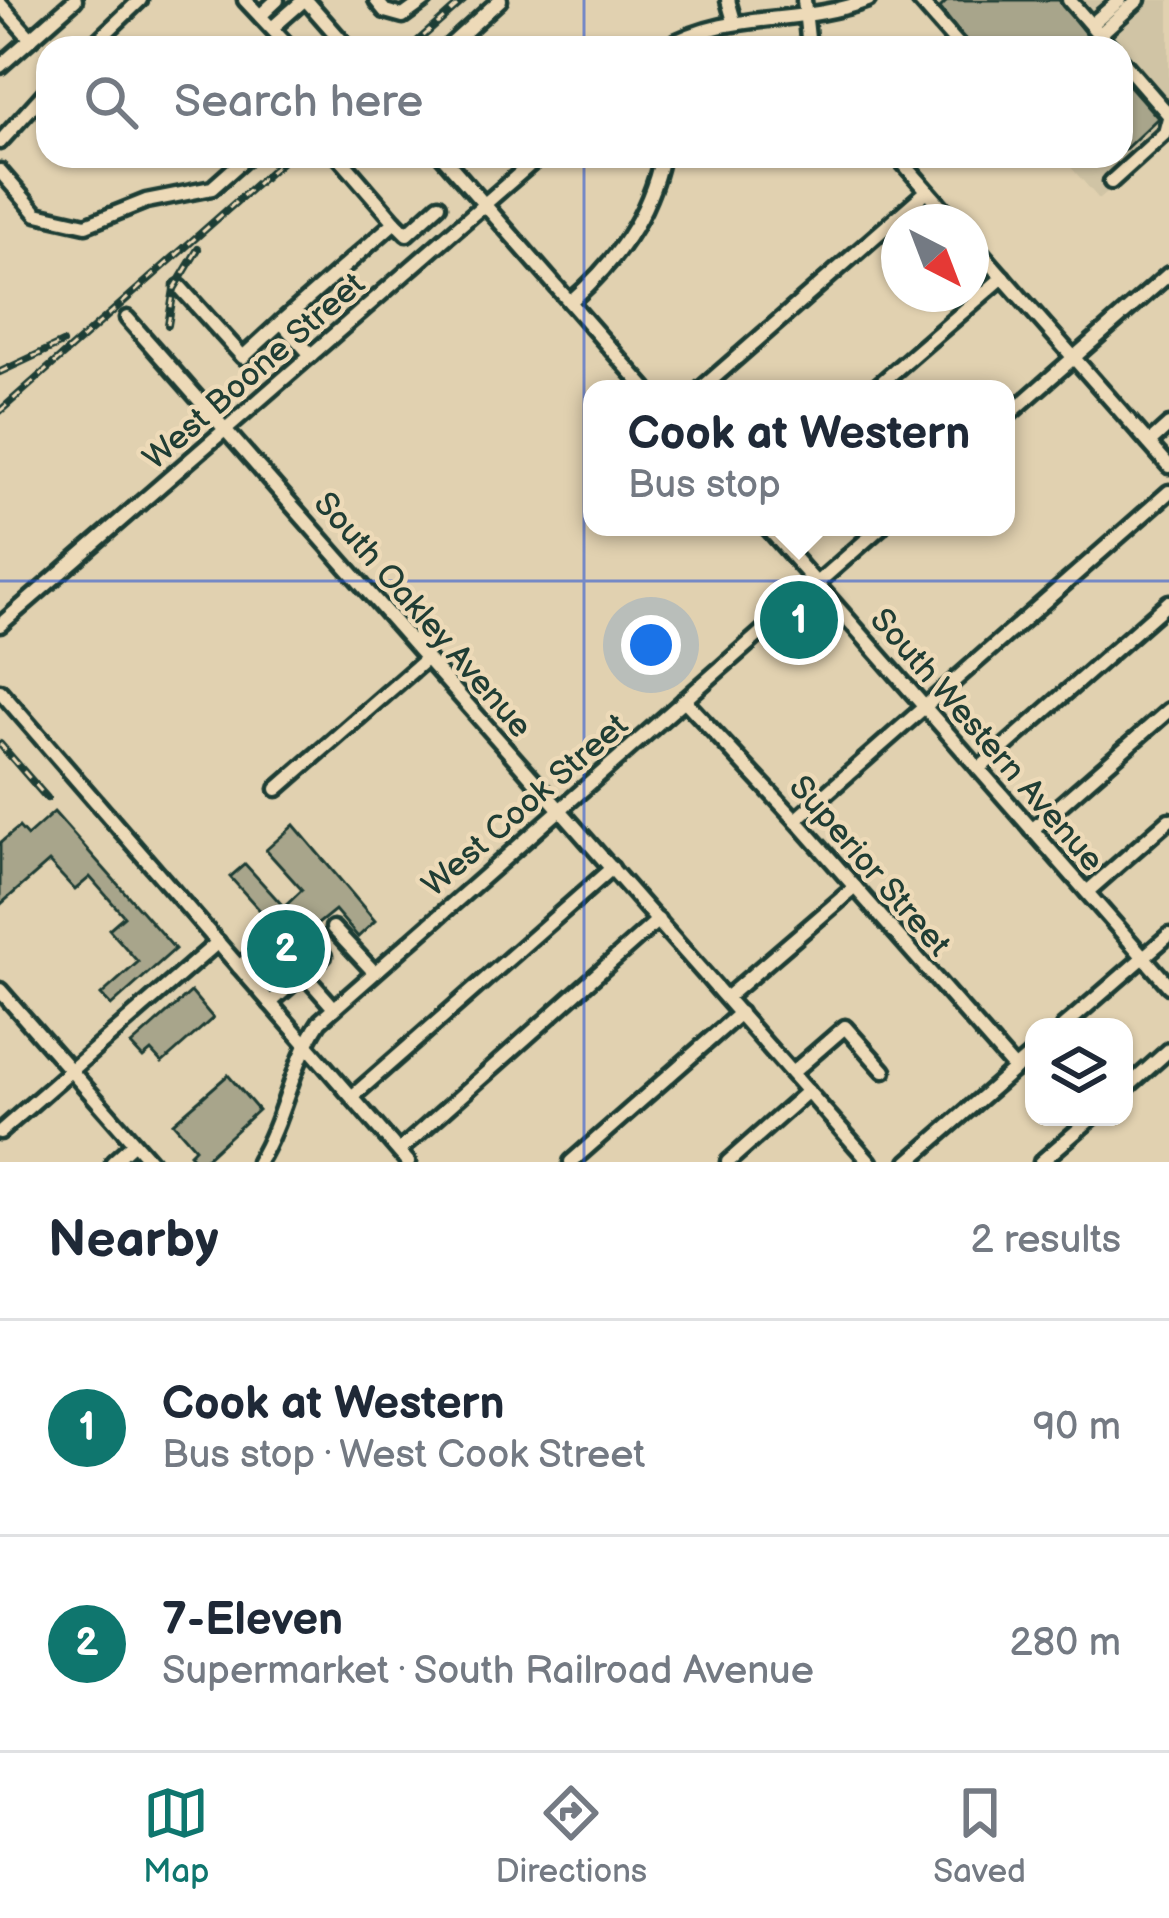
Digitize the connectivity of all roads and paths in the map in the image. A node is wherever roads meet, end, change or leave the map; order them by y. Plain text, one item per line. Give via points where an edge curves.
1 (75, 0) edge
2 (140, 0) edge
3 (245, 0) edge
4 (277, 0) edge
5 (305, 0) edge
6 (376, 0) edge
7 (425, 0) edge
8 (500, 0) edge
9 (728, 0) edge
10 (804, 0) edge
11 (868, 0) edge
12 (1069, 0) edge
13 (1120, 0) edge
14 (1138, 0) edge
15 (925, 2) edge
16 (0, 4) edge
17 (260, 15) junction
18 (804, 16) junction
19 (734, 21) junction
20 (272, 28) junction
21 (1095, 30) junction
22 (102, 36) edge
23 (279, 36) edge
24 (337, 36) edge
25 (460, 36) edge
26 (687, 36) edge
27 (807, 36) edge
28 (952, 36) edge
29 (1100, 36) edge
30 (31, 39) junction
31 (0, 66) edge
32 (1133, 74) edge
33 (36, 102) edge
34 (1169, 117) edge
35 (0, 142) edge
36 (1133, 162) edge
37 (234, 168) edge
38 (348, 168) edge
39 (453, 168) edge
40 (527, 168) edge
41 (658, 168) edge
42 (908, 168) edge
43 (1126, 168) edge
44 (0, 171) edge
45 (1111, 182) dead end
46 (927, 190) junction
47 (939, 204) edge
48 (439, 205) dead end
49 (485, 205) junction
50 (395, 222) junction
51 (989, 261) edge
52 (1169, 274) edge
53 (1003, 277) junction
54 (180, 287) dead end
55 (570, 302) junction
56 (127, 318) dead end
57 (281, 322) junction
58 (311, 356) junction
59 (1074, 358) junction
60 (638, 380) edge
61 (711, 380) edge
62 (884, 380) edge
63 (1015, 409) edge
64 (1169, 425) edge
65 (226, 429) junction
66 (1148, 443) junction
67 (1169, 466) edge
68 (1169, 491) edge
69 (775, 536) edge
70 (871, 536) edge
71 (816, 584) junction
72 (1169, 602) edge
73 (0, 625) edge
74 (427, 658) junction
75 (0, 691) edge
76 (684, 700) junction
77 (924, 707) junction
78 (1169, 710) edge
79 (979, 769) junction
80 (277, 789) dead end
81 (560, 809) junction
82 (796, 820) junction
83 (1169, 820) edge
84 (1032, 830) junction
85 (612, 868) junction
86 (855, 886) junction
87 (1087, 892) junction
88 (658, 920) junction
89 (333, 928) dead end
90 (1169, 935) edge
91 (218, 942) junction
92 (257, 950) junction
93 (1144, 957) junction
94 (270, 964) dead end
95 (239, 967) junction
96 (374, 972) junction
97 (304, 974) junction
98 (1169, 986) edge
99 (1, 994) edge
100 (727, 997) junction
101 (270, 1003) junction
102 (334, 1008) junction
103 (740, 1012) junction
104 (1073, 1018) edge
105 (305, 1044) junction
106 (1169, 1050) edge
107 (1025, 1060) edge
108 (1015, 1069) junction
109 (70, 1070) junction
110 (884, 1071) dead end
111 (792, 1073) junction
112 (1133, 1082) edge
113 (808, 1091) junction
114 (354, 1094) dead end
115 (1083, 1126) edge
116 (0, 1132) edge
117 (134, 1143) junction
118 (926, 1156) edge
119 (404, 1157) edge
120 (113, 1162) edge
121 (151, 1162) edge
122 (258, 1162) edge
123 (571, 1162) edge
124 (728, 1162) edge
125 (870, 1162) edge
126 (908, 1162) edge
127 (1041, 1162) edge

1 - 30 street
2 - 22 street
3 - 17 street
4 - 17 street
5 - 20 street
5 - 24 street
6 - 7 street via 403,16
8 - 25 street
9 - 19 street
10 - 18 street
11 - 18 street
12 - 21 street
13 - 21 street
14 - 21 street
15 - 28 street
16 - 30 street
17 - 20 street
18 - 19 street
18 - 27 street
19 - 26 street
20 - 23 street
21 - 29 street
30 - 31 street
32 - 34 street
33 - 35 street
34 - 36 street via 1165,133
37 - 44 street via 212,188 86,225 37,214
38 - 50 street
39 - 49 street
40 - 49 street, West Boone Street
41 - 55 street via 627,242
42 - 46 street
43 - 45 street
46 - 47 street
46 - 61 street
48 - 50 street via 406,234
49 - 55 street
49 - 58 street, West Boone Street
50 - 57 street
51 - 53 street
52 - 59 street
53 - 59 street
53 - 62 street
54 - 57 street via 243,357
55 - 60 street
56 - 65 street, South Oakley Avenue
57 - 58 street
58 - 65 street, West Boone Street
59 - 63 street
59 - 66 street
64 - 66 street
65 - 73 street, West Boone Street
65 - 74 street, South Oakley Avenue
66 - 67 street
68 - 77 street
69 - 71 street, South Western Avenue
70 - 71 street, West Cook Street
71 - 76 street, West Cook Street
71 - 77 street, South Western Avenue
72 - 79 street
74 - 80 street
74 - 81 street, South Oakley Avenue
75 - 91 street
76 - 81 street, West Cook Street
76 - 82 street, Superior Street
77 - 79 street, South Western Avenue
77 - 82 street
78 - 84 street
79 - 84 street, South Western Avenue
81 - 85 street, South Oakley Avenue
81 - 96 street, West Cook Street
82 - 86 street, Superior Street
83 - 87 street
84 - 87 street, South Western Avenue
85 - 88 street, South Oakley Avenue
85 - 114 street
86 - 100 street
86 - 108 street, Superior Street
87 - 93 street, South Western Avenue
88 - 100 street, South Oakley Avenue
88 - 119 street
89 - 96 street
90 - 93 street
91 - 95 street
91 - 109 street
92 - 94 street
92 - 95 street
92 - 97 street via 292,920 325,956
93 - 98 street, South Western Avenue
93 - 104 street
95 - 101 street
96 - 102 street, West Cook Street
97 - 101 street
97 - 102 street
99 - 109 street
100 - 103 street, South Oakley Avenue
101 - 105 street
102 - 105 street, West Cook Street
103 - 111 street, South Oakley Avenue
103 - 123 street
105 - 119 street
105 - 122 street, West Cook Street
106 - 112 street
107 - 108 street
108 - 118 street
109 - 116 street
109 - 117 street
110 - 111 street via 845,1027
111 - 113 street, South Oakley Avenue
113 - 124 street
113 - 125 street, South Oakley Avenue
115 - 127 street
117 - 120 street
117 - 121 street
118 - 126 street

